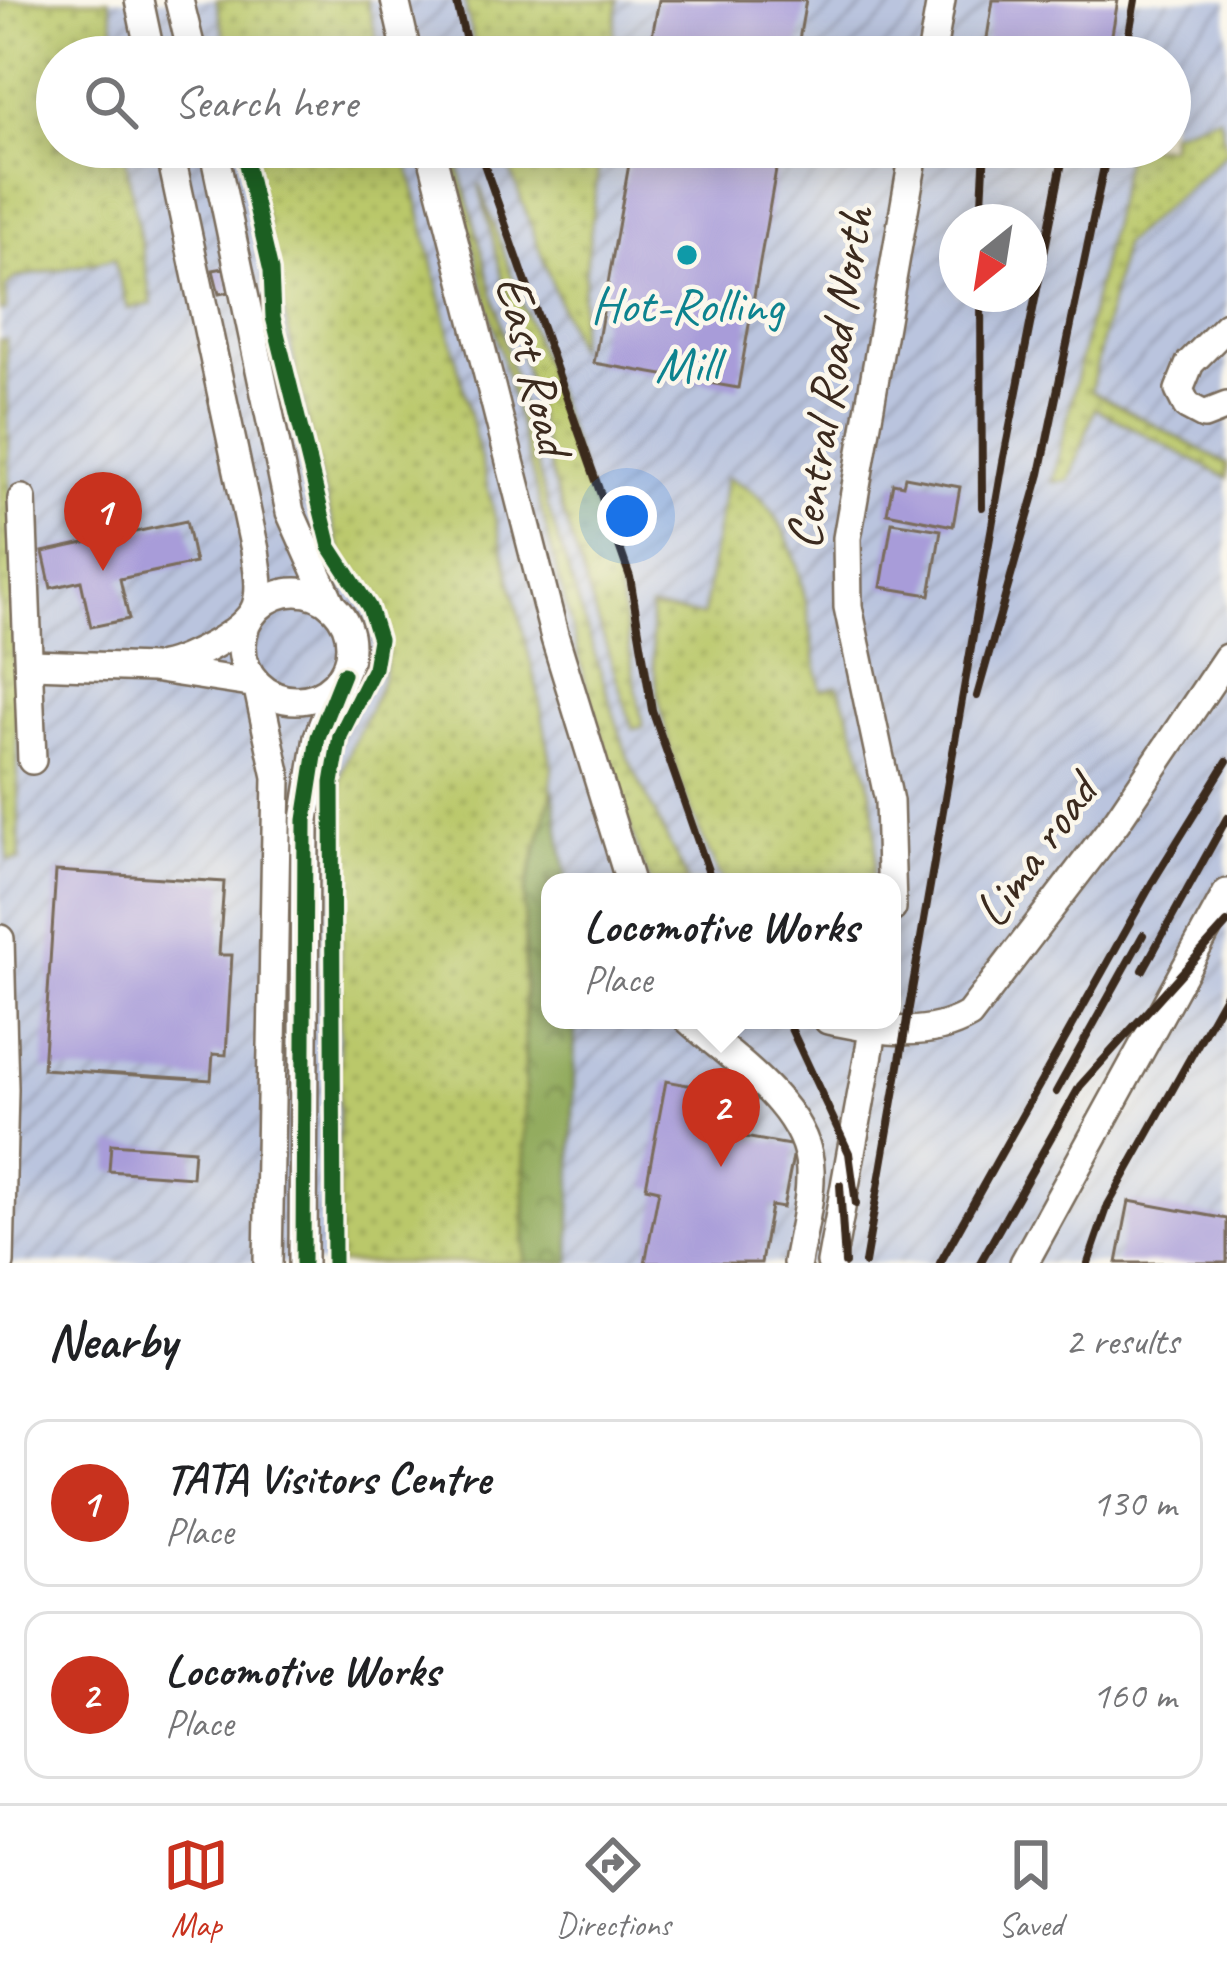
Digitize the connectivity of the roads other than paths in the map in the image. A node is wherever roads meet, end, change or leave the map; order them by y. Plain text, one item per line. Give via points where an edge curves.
1 (139, 0) edge
2 (179, 0) edge
3 (394, 0) edge
4 (940, 0) edge
5 (147, 36) edge
6 (188, 36) edge
7 (403, 36) edge
8 (934, 36) edge
9 (173, 168) edge
10 (217, 168) edge
11 (435, 168) edge
12 (911, 168) edge
13 (1227, 326) edge
14 (1227, 406) edge
15 (22, 499) dead end
16 (332, 606) junction
17 (253, 614) junction
18 (1227, 658) edge
19 (32, 664) junction
20 (152, 668) junction
21 (343, 674) junction
22 (257, 684) junction
23 (32, 760) dead end
24 (627, 873) edge
25 (891, 873) edge
26 (1227, 893) edge
27 (0, 939) edge
28 (901, 1027) edge
29 (698, 1029) edge
30 (873, 1029) edge
31 (0, 1263) edge
32 (268, 1263) edge
33 (303, 1263) edge
34 (797, 1263) edge
35 (831, 1263) edge
36 (1024, 1263) edge

1 - 5 street
2 - 6 street
3 - 7 street
4 - 8 street
9 - 17 street via 255,550
10 - 16 street via 290,512
11 - 24 street, East Road via 544,596
12 - 25 street, Central Road North via 847,554 848,607 889,801
13 - 14 street via 1190,363 1179,390 1186,406 1204,415
15 - 19 street
16 - 17 street via 285,593
16 - 21 street via 350,646
17 - 20 street via 204,650
17 - 22 street via 242,641
18 - 28 street, Lima road via 983,1001 952,1025
19 - 20 street
19 - 23 street
20 - 22 street
21 - 22 street via 302,700
21 - 33 street via 318,737 305,820
22 - 32 street via 277,777
26 - 36 street
27 - 31 street
29 - 34 street via 780,1104 804,1138 810,1179
30 - 35 street

